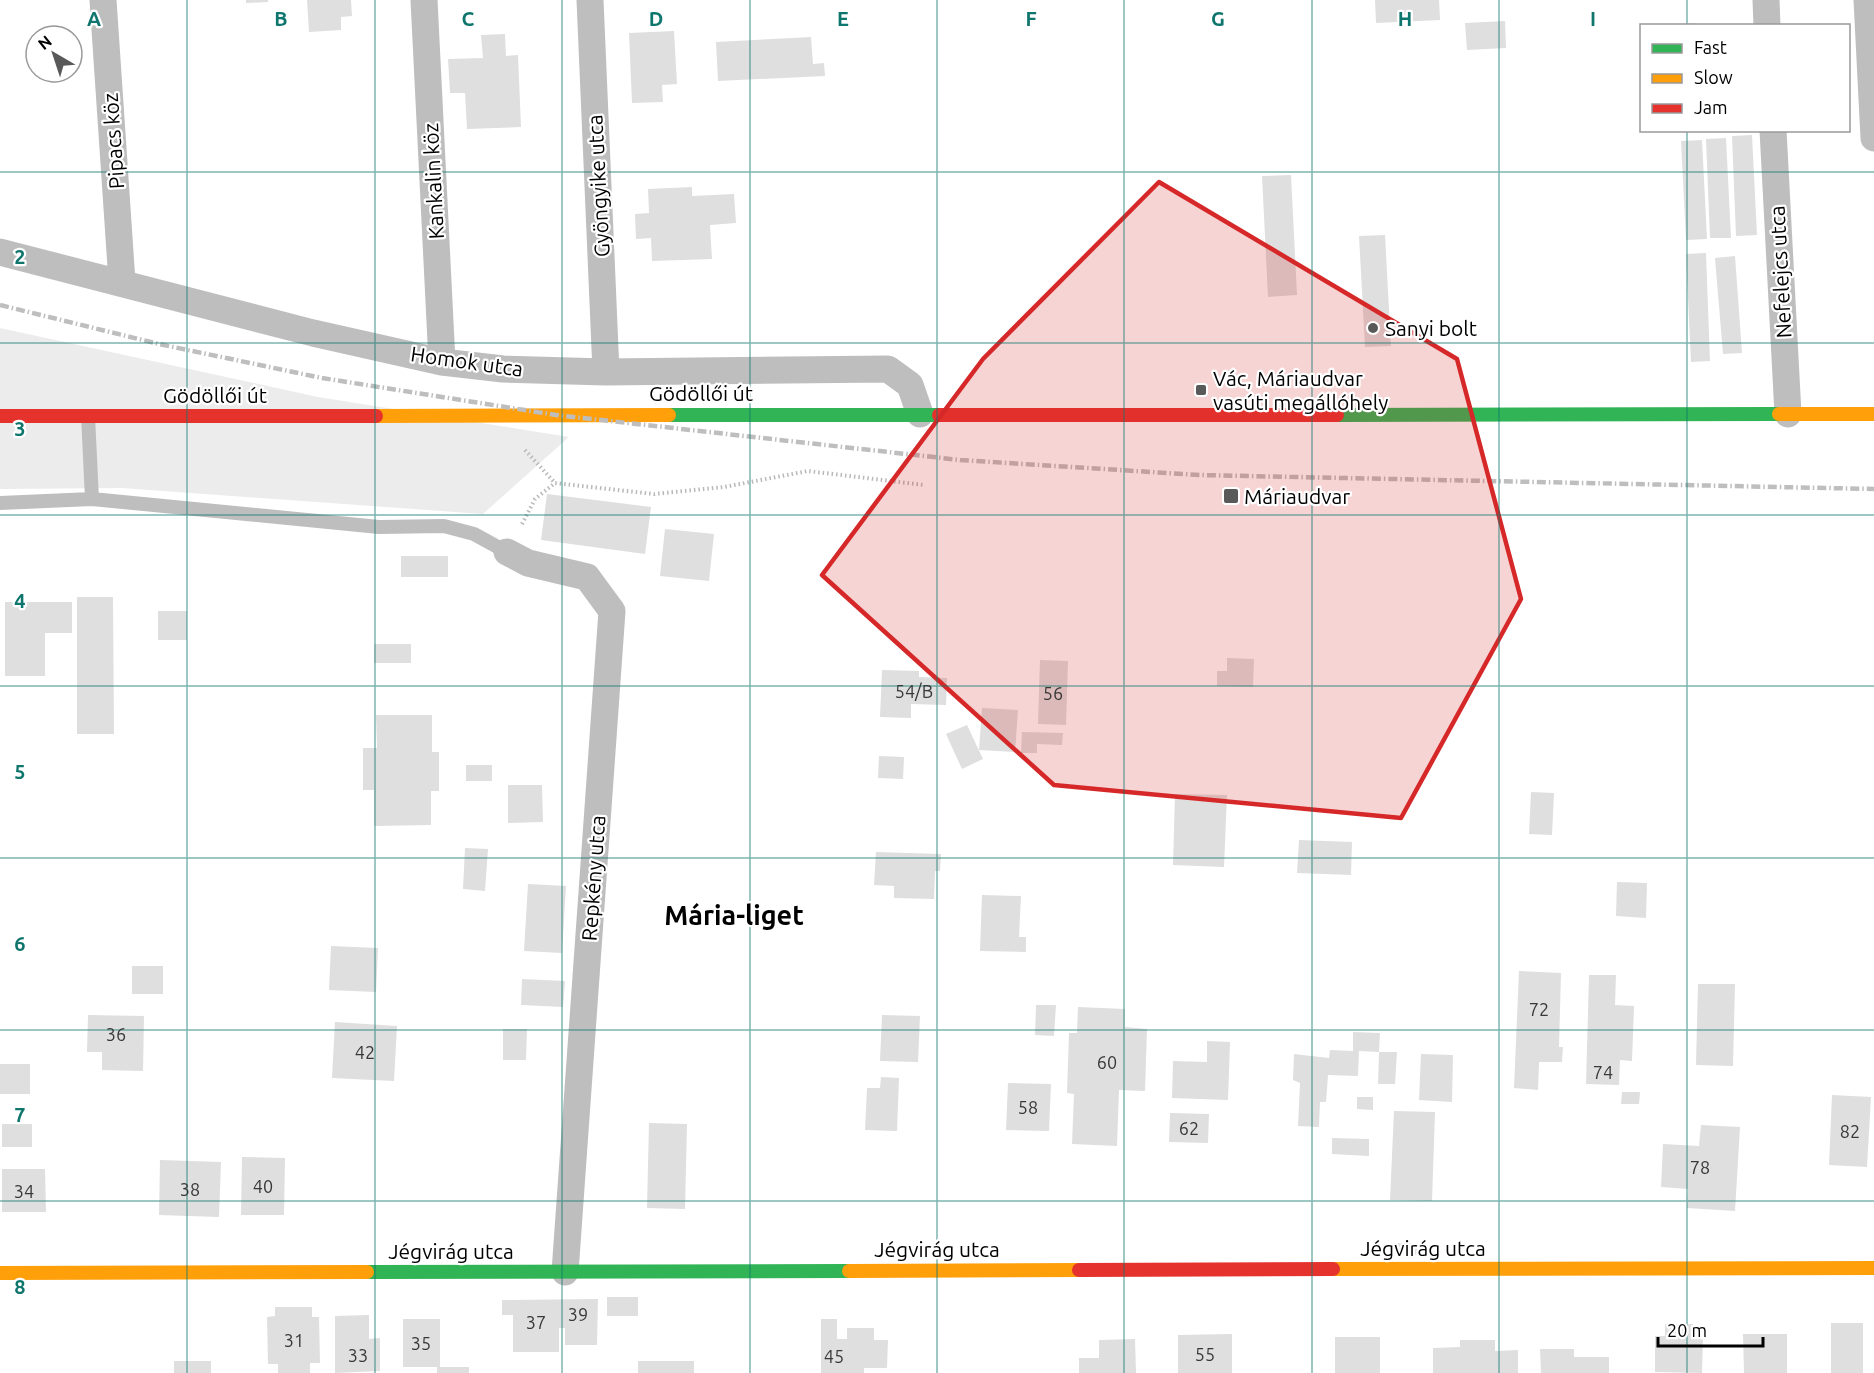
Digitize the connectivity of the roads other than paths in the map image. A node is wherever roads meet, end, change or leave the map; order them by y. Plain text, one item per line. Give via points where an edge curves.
1 (103, 0) edge
2 (424, 0) edge
3 (590, 0) edge
4 (1766, 0) edge
5 (1867, 0) edge
6 (1767, 24) edge
7 (1773, 132) edge
8 (1874, 138) edge
9 (0, 252) edge
10 (122, 282) junction
11 (442, 362) junction
12 (606, 372) junction
13 (920, 414) junction
14 (1788, 414) junction
15 (1874, 414) edge
16 (88, 416) junction
17 (0, 417) edge
18 (92, 500) junction
19 (0, 503) edge
20 (507, 552) joint
21 (1874, 1268) edge
22 (565, 1272) junction
23 (0, 1273) edge

1 - 10 street, Pipacs köz
2 - 11 street, Kankalin köz
3 - 12 street, Gyöngyike utca
4 - 6 street
5 - 8 street
7 - 14 street, Nefelejcs utca
9 - 10 street, Homok utca
10 - 11 street, Homok utca
11 - 12 street, Homok utca via 503,369
12 - 13 street, Homok utca via 888,369 910,386
13 - 14 main road, Gödöllői út
13 - 16 main road, Gödöllői út
14 - 15 main road, Gödöllői út
16 - 17 main road, Gödöllői út
16 - 18 lane
18 - 19 lane
18 - 20 lane via 379,528 444,526 474,534
20 - 22 street, Repkény utca via 528,563 587,577 612,611
21 - 22 main road, Jégvirág utca
22 - 23 main road, Jégvirág utca

